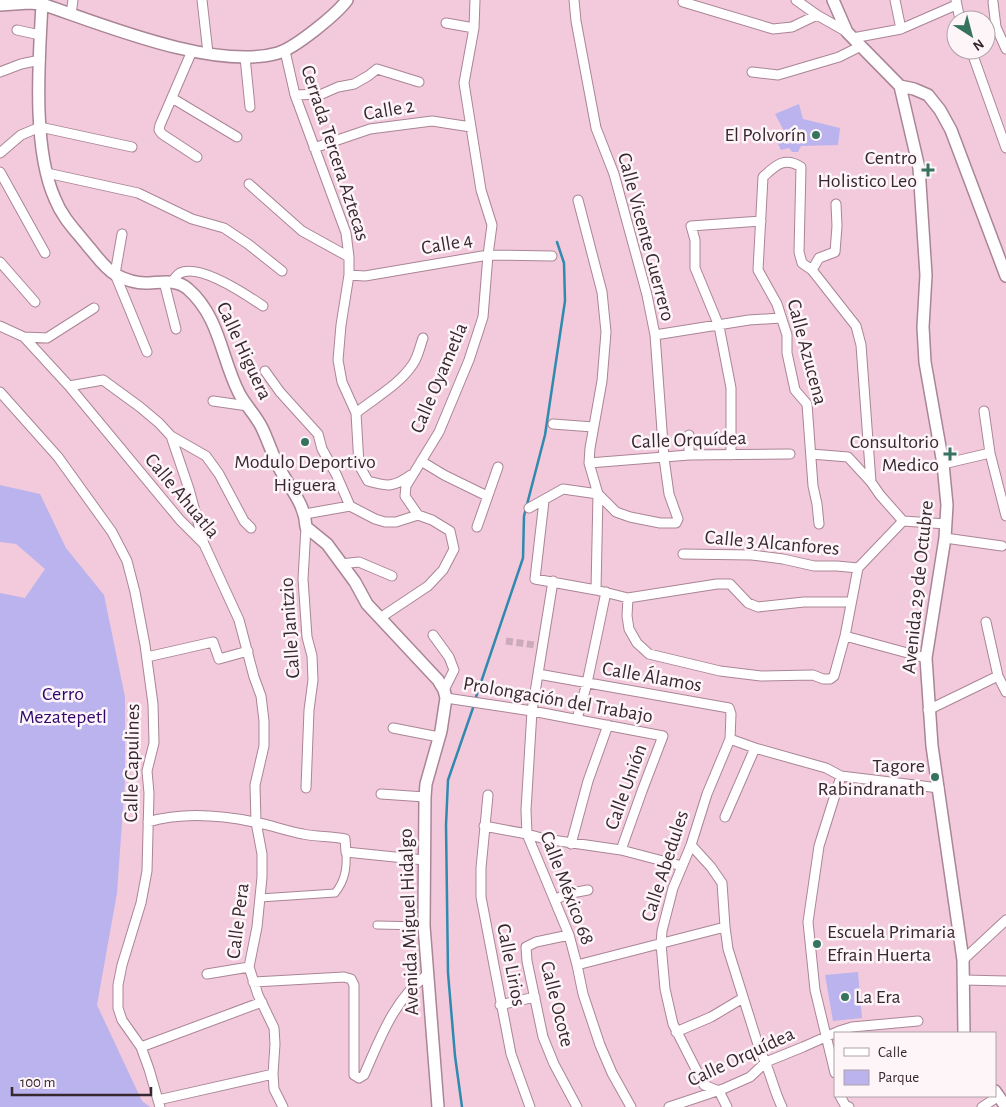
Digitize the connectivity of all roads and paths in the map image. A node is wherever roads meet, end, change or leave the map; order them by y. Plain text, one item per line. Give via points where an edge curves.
1 (73, 0) edge
2 (202, 0) edge
3 (347, 0) edge
4 (475, 0) edge
5 (574, 0) edge
6 (796, 0) edge
7 (833, 0) edge
8 (894, 0) edge
9 (29, 2) edge
10 (683, 2) dead end
11 (993, 2) dead end
12 (956, 3) edge
13 (42, 4) junction
14 (0, 5) edge
15 (71, 14) junction
16 (817, 15) junction
17 (446, 23) dead end
18 (474, 28) junction
19 (901, 29) junction
20 (17, 30) dead end
21 (40, 36) junction
22 (853, 39) junction
23 (1006, 49) edge
24 (192, 51) junction
25 (285, 51) junction
26 (208, 54) junction
27 (245, 57) junction
28 (40, 60) junction
29 (975, 60) edge
30 (0, 72) edge
31 (752, 72) dead end
32 (419, 82) dead end
33 (900, 86) junction
34 (295, 95) junction
35 (172, 98) junction
36 (250, 107) dead end
37 (40, 127) junction
38 (470, 127) junction
39 (237, 137) dead end
40 (132, 147) dead end
41 (314, 148) junction
42 (1006, 148) edge
43 (0, 153) edge
44 (197, 157) dead end
45 (0, 172) edge
46 (47, 173) junction
47 (250, 184) dead end
48 (578, 200) dead end
49 (836, 204) dead end
50 (760, 221) junction
51 (122, 234) dead end
52 (46, 253) dead end
53 (488, 255) junction
54 (552, 256) dead end
55 (349, 257) junction
56 (0, 262) edge
57 (812, 270) junction
58 (282, 271) dead end
59 (115, 274) junction
60 (349, 275) junction
61 (1006, 276) edge
62 (168, 282) junction
63 (34, 302) dead end
64 (263, 306) dead end
65 (94, 308) dead end
66 (781, 318) junction
67 (0, 326) edge
68 (719, 326) junction
69 (176, 329) dead end
70 (655, 335) junction
71 (24, 337) junction
72 (422, 338) dead end
73 (147, 352) dead end
74 (265, 371) dead end
75 (69, 386) junction
76 (0, 392) edge
77 (213, 401) dead end
78 (248, 406) junction
79 (984, 411) dead end
80 (356, 413) junction
81 (553, 424) dead end
82 (593, 427) junction
83 (172, 436) junction
84 (689, 436) dead end
85 (990, 453) junction
86 (790, 454) dead end
87 (811, 454) junction
88 (688, 455) junction
89 (731, 455) junction
90 (664, 458) junction
91 (421, 461) junction
92 (589, 463) junction
93 (943, 464) junction
94 (498, 467) dead end
95 (413, 474) junction
96 (871, 482) junction
97 (598, 494) junction
98 (487, 496) junction
99 (544, 501) junction
100 (350, 506) junction
101 (529, 508) dead end
102 (305, 514) junction
103 (418, 515) junction
104 (1006, 516) edge
105 (903, 521) junction
106 (819, 524) dead end
107 (946, 524) junction
108 (306, 527) junction
109 (477, 527) dead end
110 (251, 528) dead end
111 (945, 538) junction
112 (204, 544) junction
113 (1002, 546) dead end
114 (683, 554) dead end
115 (341, 564) junction
116 (858, 568) junction
117 (392, 576) dead end
118 (552, 582) junction
119 (596, 590) junction
120 (606, 592) junction
121 (628, 598) junction
122 (850, 602) junction
123 (380, 618) junction
124 (986, 622) dead end
125 (433, 636) dead end
126 (845, 636) junction
127 (248, 651) junction
128 (147, 657) junction
129 (926, 658) junction
130 (538, 674) junction
131 (998, 676) junction
132 (587, 683) junction
133 (1006, 692) edge
134 (445, 694) junction
135 (928, 710) junction
136 (532, 711) junction
137 (577, 719) junction
138 (608, 725) junction
139 (393, 728) dead end
140 (663, 736) joint
141 (439, 738) junction
142 (730, 739) junction
143 (755, 748) junction
144 (841, 776) junction
145 (306, 788) dead end
146 (939, 788) junction
147 (380, 794) dead end
148 (488, 795) dead end
149 (424, 797) junction
150 (725, 817) dead end
151 (148, 822) junction
152 (256, 822) junction
153 (484, 826) junction
154 (527, 834) junction
155 (571, 844) junction
156 (691, 845) junction
157 (621, 850) junction
158 (346, 852) junction
159 (424, 860) junction
160 (682, 866) junction
161 (588, 890) dead end
162 (260, 898) junction
163 (555, 900) junction
164 (1006, 920) edge
165 (377, 925) dead end
166 (424, 926) junction
167 (725, 927) junction
168 (569, 935) junction
169 (661, 944) junction
170 (963, 960) junction
171 (577, 965) junction
172 (249, 967) junction
173 (208, 974) dead end
174 (428, 976) junction
175 (964, 980) junction
176 (1006, 981) edge
177 (253, 982) junction
178 (535, 997) junction
179 (743, 998) junction
180 (262, 1002) junction
181 (500, 1005) junction
182 (918, 1021) dead end
183 (676, 1032) junction
184 (837, 1032) edge
185 (964, 1032) edge
186 (834, 1033) edge
187 (827, 1036) junction
188 (141, 1047) junction
189 (766, 1062) junction
190 (834, 1068) edge
191 (272, 1074) junction
192 (719, 1091) junction
193 (997, 1093) edge
194 (841, 1097) edge
195 (993, 1097) edge
196 (159, 1103) edge
197 (283, 1107) edge
198 (438, 1107) edge
199 (530, 1107) edge
200 (577, 1107) edge
201 (631, 1107) edge
202 (669, 1107) edge
203 (727, 1107) edge
204 (782, 1107) edge
205 (849, 1107) edge
206 (982, 1107) edge
207 (1006, 1107) edge

1 - 15 street
2 - 26 street
3 - 25 street
4 - 18 street, Calle Oyametla
5 - 70 street, Calle Vicente Guerrero via 596,128 614,174
6 - 16 street
7 - 22 street
8 - 19 street
9 - 13 street
9 - 14 street
10 - 16 street via 773,29 792,27
11 - 23 street via 996,27
12 - 19 street
13 - 15 street
13 - 21 street
15 - 24 street
16 - 22 street
17 - 18 street
18 - 38 street, Calle Oyametla via 464,83
19 - 22 street
20 - 21 street
21 - 28 street
22 - 31 street via 839,57 778,76
22 - 33 street
24 - 26 street
24 - 35 street
25 - 27 street
25 - 34 street, Cerrada Tercera Aztecas
26 - 27 street
27 - 36 street
28 - 30 street
28 - 37 street
29 - 42 street
32 - 34 street via 377,69 354,84 322,94
33 - 61 street via 928,95 940,110 951,130
33 - 93 street, Avenida 29 de Octubre via 919,168 926,275 925,362
34 - 41 street, Cerrada Tercera Aztecas
35 - 39 street
35 - 44 street via 159,130
37 - 40 street
37 - 43 street via 21,135
37 - 46 street
38 - 41 street, Calle 2 via 432,121 370,129
38 - 53 street, Calle Oyametla via 481,190 492,225
41 - 55 street, Cerrada Tercera Aztecas via 346,233
45 - 52 street
46 - 58 street via 138,193 192,219 224,228
46 - 59 street via 55,199 69,224
47 - 55 street via 302,231
48 - 82 street via 602,292 606,332 602,382
49 - 57 street via 835,252 818,258
50 - 57 street, Calle Azucena via 763,177 782,162 793,162 801,167 799,252 802,263
50 - 66 street, Calle Azucena via 758,270
50 - 68 street via 691,226 695,240 695,268
51 - 59 street
53 - 54 street, Calle 4
53 - 60 street, Calle 4 via 365,276
53 - 91 street, Calle Oyametla via 483,317 439,432
55 - 60 street, Cerrada Tercera Aztecas
56 - 63 street
57 - 96 street via 856,326 862,345
59 - 62 street via 143,283
59 - 73 street
60 - 80 street, Cerrada Tercera Aztecas via 338,360 342,382
62 - 64 street via 189,271 206,275 232,285
62 - 69 street
62 - 78 street, Calle Higuera via 187,288 203,306 218,333 228,365
65 - 71 street via 48,338
66 - 68 street
66 - 87 street, Calle Azucena via 788,335 787,353 795,390 807,404
67 - 71 street, Calle Ahuatla
68 - 70 street
68 - 89 street via 731,388
70 - 90 street, Calle Vicente Guerrero
71 - 75 street, Calle Ahuatla
72 - 80 street via 414,363 403,376 392,388
74 - 100 street via 318,434
75 - 83 street via 103,380 140,406
75 - 112 street, Calle Ahuatla via 180,520
76 - 128 street, Calle Capulines via 58,457 112,532 126,561 135,592
77 - 78 street
78 - 102 street, Calle Higuera via 262,426 282,473
79 - 85 street
80 - 95 street, Cerrada Tercera Aztecas via 359,465 368,481 395,485
81 - 82 street
82 - 92 street
83 - 110 street via 206,456
83 - 112 street
84 - 88 street
85 - 93 street
85 - 104 street
86 - 89 street, Calle Orquídea
87 - 96 street via 848,457
87 - 106 street, Calle Azucena
88 - 89 street, Calle Orquídea
88 - 90 street, Calle Orquídea
90 - 92 street, Calle Orquídea
90 - 97 street, Calle Vicente Guerrero via 669,494 678,519 676,523 660,523 616,512
91 - 95 street, Calle Oyametla
91 - 98 street
92 - 97 street
93 - 107 street, Avenida 29 de Octubre
94 - 98 street
95 - 103 street, Calle Oyametla via 405,496
96 - 105 street
97 - 99 street via 562,489
97 - 119 street
98 - 109 street
99 - 101 street
99 - 118 street via 535,578
100 - 102 street
100 - 103 street via 385,522
102 - 108 street, Calle Higuera
103 - 123 street via 450,531 454,549 443,570 428,586
105 - 107 street
105 - 116 street, Calle 3 Alcanfores
107 - 111 street, Avenida 29 de Octubre
108 - 115 street via 328,544
108 - 145 street, Calle Janitzio via 303,579 313,680
111 - 113 street
111 - 129 street, Avenida 29 de Octubre
112 - 127 street, Calle Ahuatla via 239,620
114 - 116 street, Calle 3 Alcanfores via 752,555 814,566
115 - 117 street via 359,562
115 - 123 street
116 - 122 street, Calle 3 Alcanfores
118 - 119 street
118 - 130 street, Calle México 68
119 - 120 street
120 - 121 street
120 - 132 street
121 - 122 street via 730,584 748,603 758,607
121 - 126 street, Calle 3 Alcanfores via 629,629 637,644 649,654 720,671 761,676 813,675 830,679 834,676
122 - 126 street, Calle 3 Alcanfores
123 - 134 street via 438,680
124 - 131 street
125 - 134 street via 449,657 454,670
126 - 129 street
127 - 128 street via 219,659 213,642
127 - 152 street, Calle Ahuatla via 261,696 264,721 264,746 255,786
128 - 151 street, Calle Capulines via 154,743 147,771
129 - 135 street, Avenida 29 de Octubre
130 - 132 street, Calle Álamos
130 - 136 street, Calle México 68
131 - 133 street
131 - 135 street
132 - 137 street
132 - 142 street, Calle Álamos via 729,708
134 - 136 street, Prolongación del Trabajo via 465,701
134 - 141 street
135 - 146 street, Avenida 29 de Octubre
136 - 137 street, Prolongación del Trabajo
136 - 154 street, Calle México 68
137 - 138 street, Prolongación del Trabajo
138 - 140 street, Prolongación del Trabajo
138 - 155 street via 598,748
139 - 141 street
140 - 157 street, Calle Unión
141 - 149 street, Avenida Miguel Hidalgo
142 - 143 street
142 - 156 street, Calle Abedules via 707,794
143 - 144 street via 826,768
143 - 150 street
144 - 146 street
144 - 187 street via 819,846 808,922 815,990
146 - 170 street, Avenida 29 de Octubre
147 - 149 street
148 - 153 street, Calle Lirios
149 - 159 street, Avenida Miguel Hidalgo
151 - 152 street via 183,816
151 - 188 street, Calle Capulines via 148,871 118,985 118,1008 122,1020
152 - 158 street via 304,835 345,839
152 - 162 street, Calle Pera via 262,854
153 - 154 street
153 - 181 street, Calle Lirios via 481,897
154 - 155 street
154 - 163 street, Calle México 68
155 - 157 street
156 - 160 street, Calle Abedules
156 - 167 street via 722,883
157 - 160 street
158 - 159 street
158 - 162 street via 347,866 342,885 335,892
159 - 166 street, Avenida Miguel Hidalgo
160 - 169 street, Calle Abedules via 673,888
161 - 163 street via 566,894
162 - 172 street, Calle Pera
163 - 168 street, Calle México 68
164 - 170 street
165 - 166 street
166 - 174 street, Avenida Miguel Hidalgo
167 - 169 street
167 - 179 street
168 - 171 street, Calle México 68
168 - 178 street, Calle Ocote via 536,942 526,948
169 - 171 street
169 - 183 street, Calle Abedules via 665,989
170 - 175 street, Avenida 29 de Octubre
171 - 201 street, Calle México 68 via 600,1044
172 - 173 street
172 - 177 street, Calle Pera
174 - 177 street via 401,1001 364,1075 359,1078 354,1075 354,985 351,979
174 - 198 street, Avenida Miguel Hidalgo
175 - 176 street
175 - 185 street, Avenida 29 de Octubre
177 - 180 street, Calle Pera
178 - 181 street
178 - 200 street, Calle Ocote via 543,1037
179 - 183 street via 712,1017
179 - 189 street
180 - 188 street
180 - 191 street, Calle Pera via 274,1028
181 - 199 street, Calle Lirios via 511,1054
182 - 184 street, Calle Orquídea via 852,1027
183 - 192 street, Calle Abedules via 704,1085
186 - 187 street, Calle Orquídea
187 - 189 street, Calle Orquídea
187 - 190 street
188 - 196 street, Calle Capulines
189 - 192 street, Calle Orquídea via 750,1077
189 - 204 street
191 - 196 street
191 - 197 street, Calle Pera via 274,1089
192 - 202 street, Calle Orquídea
192 - 203 street, Calle Abedules
193 - 207 street
194 - 205 street
195 - 206 street

